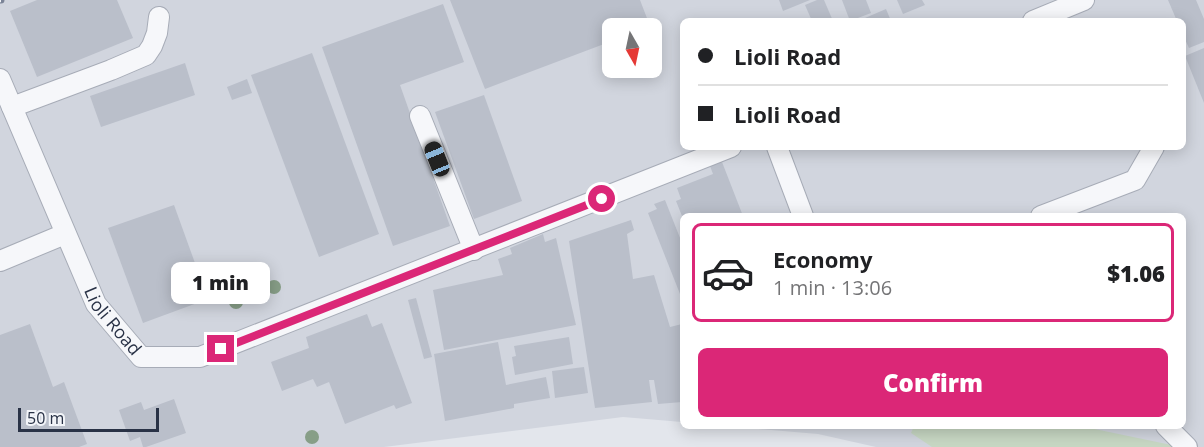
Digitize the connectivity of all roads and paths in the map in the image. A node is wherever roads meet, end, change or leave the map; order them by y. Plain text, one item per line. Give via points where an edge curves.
1 (1084, 0) edge
2 (159, 17) dead end
3 (1041, 18) edge
4 (0, 79) edge
5 (12, 107) junction
6 (420, 116) dead end
7 (724, 150) edge
8 (778, 150) edge
9 (1152, 150) edge
10 (802, 213) edge
11 (1049, 213) edge
12 (65, 234) junction
13 (474, 250) junction
14 (0, 261) edge
15 (1169, 429) edge
16 (1186, 447) edge

1 - 3 street
2 - 5 street via 157,33 146,55
4 - 5 street, Lioli Road
5 - 12 street, Lioli Road
6 - 13 street
7 - 13 street, Lioli Road
8 - 10 street
9 - 11 street via 1135,180
12 - 13 street, Lioli Road via 96,304 141,357 200,357
12 - 14 street
15 - 16 street

